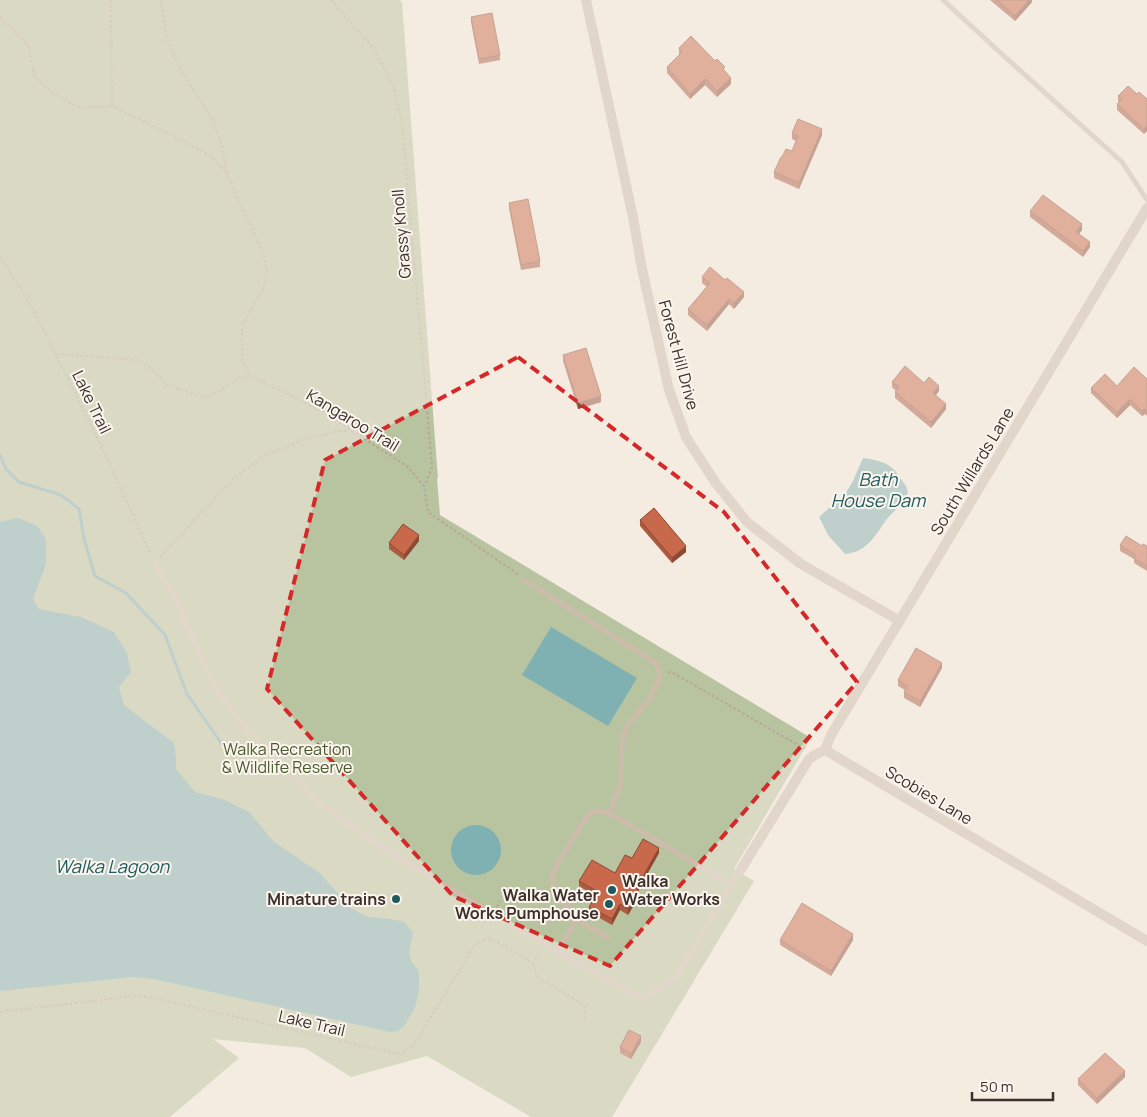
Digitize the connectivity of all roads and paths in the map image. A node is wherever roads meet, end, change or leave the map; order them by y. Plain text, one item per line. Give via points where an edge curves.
1 (111, 0) edge
2 (161, 0) edge
3 (331, 0) edge
4 (586, 0) edge
5 (943, 0) edge
6 (0, 17) edge
7 (112, 106) junction
8 (227, 173) junction
9 (1147, 200) edge
10 (1147, 208) edge
11 (0, 256) edge
12 (56, 354) junction
13 (250, 376) junction
14 (350, 430) junction
15 (424, 486) junction
16 (154, 563) junction
17 (524, 580) joint
18 (900, 620) junction
19 (660, 672) junction
20 (825, 750) junction
21 (815, 755) junction
22 (609, 813) junction
23 (740, 871) joint
24 (732, 885) junction
25 (500, 901) dead end
26 (498, 904) dead end
27 (576, 919) junction
28 (607, 937) dead end
29 (1147, 941) edge
30 (546, 945) junction
31 (558, 952) junction
32 (533, 964) junction
33 (0, 1012) edge
34 (585, 1018) dead end

1 - 7 path
2 - 8 path via 166,36 179,67 212,119
3 - 15 path, Grassy Knoll via 374,50 393,84 402,123 432,467
4 - 18 street, Forest Hill Drive via 669,390 686,437 714,482 747,522 801,564
5 - 9 lane via 1122,162
6 - 7 path via 28,45 36,78 52,93 80,108
7 - 8 path via 211,156
8 - 13 path via 264,256 267,272 263,290 242,326 242,359
10 - 18 street, South Willards Lane
11 - 12 path, Lake Trail
12 - 13 path via 138,360 167,385 203,397
12 - 16 path, Lake Trail
13 - 14 path, Kangaroo Trail via 328,414
14 - 15 path, Kangaroo Trail via 408,466
14 - 16 path via 302,440 264,456 233,479
15 - 17 path, Kangaroo Trail via 428,512
16 - 30 lane via 176,600 215,688 242,724 301,784 325,807 387,851
17 - 19 lane via 656,663
18 - 20 street, South Willards Lane
19 - 21 path via 673,673
19 - 22 lane via 648,702 628,726 622,741 621,784
20 - 21 street
20 - 29 street, Scobies Lane
21 - 23 street via 809,759
22 - 24 lane
22 - 27 lane via 592,812 584,820 553,875 553,888 561,901 575,913
23 - 24 lane
24 - 31 lane via 676,977 645,997 633,994
25 - 26 path
27 - 28 lane
27 - 31 lane
30 - 31 lane
30 - 32 path
32 - 33 path, Lake Trail via 497,942 486,940 475,944 414,1045 394,1053 148,997 133,996
32 - 34 path via 537,977 585,1007

